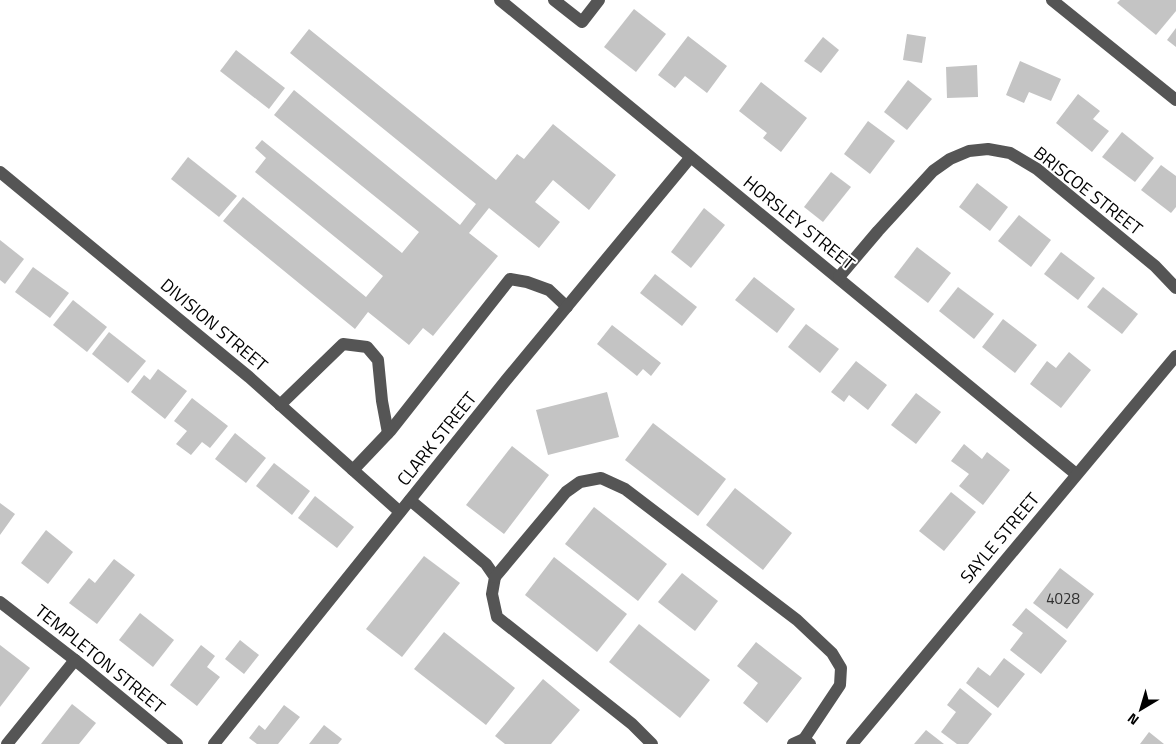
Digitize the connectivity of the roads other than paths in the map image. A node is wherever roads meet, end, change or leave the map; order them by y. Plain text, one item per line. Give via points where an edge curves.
1 (500, 0) edge
2 (554, 0) edge
3 (599, 0) edge
4 (1052, 0) edge
5 (1176, 100) edge
6 (690, 158) junction
7 (0, 172) edge
8 (839, 278) junction
9 (1176, 288) edge
10 (567, 307) junction
11 (1176, 356) edge
12 (280, 405) junction
13 (388, 433) junction
14 (353, 470) junction
15 (1076, 474) junction
16 (410, 500) junction
17 (400, 512) junction
18 (494, 577) junction
19 (0, 602) edge
20 (75, 660) junction
21 (802, 742) edge
22 (7, 744) edge
23 (177, 744) edge
24 (214, 744) edge
25 (652, 744) edge
26 (852, 744) edge

1 - 6 street, HORSLEY STREET
2 - 3 street via 582,22
4 - 5 street
6 - 8 street, HORSLEY STREET
6 - 10 street, CLARK STREET
7 - 12 street, DIVISION STREET
8 - 9 street, BRISCOE STREET via 933,171 969,151 988,149 1010,153 1037,170 1155,266
8 - 15 street, HORSLEY STREET
10 - 13 street via 549,290 510,279
10 - 16 street, CLARK STREET
11 - 15 street, SAYLE STREET
12 - 13 street via 343,344 367,347 378,360
12 - 14 street, DIVISION STREET
13 - 14 street
14 - 17 street, DIVISION STREET
15 - 26 street, SAYLE STREET
16 - 17 street, CLARK STREET
16 - 18 street via 486,564
17 - 24 street, CLARK STREET
18 - 21 street via 566,492 580,482 601,478 625,489 797,620 832,653 841,668 840,685
18 - 25 street via 492,594 497,617 632,724
19 - 20 street, TEMPLETON STREET
20 - 22 street
20 - 23 street, TEMPLETON STREET

